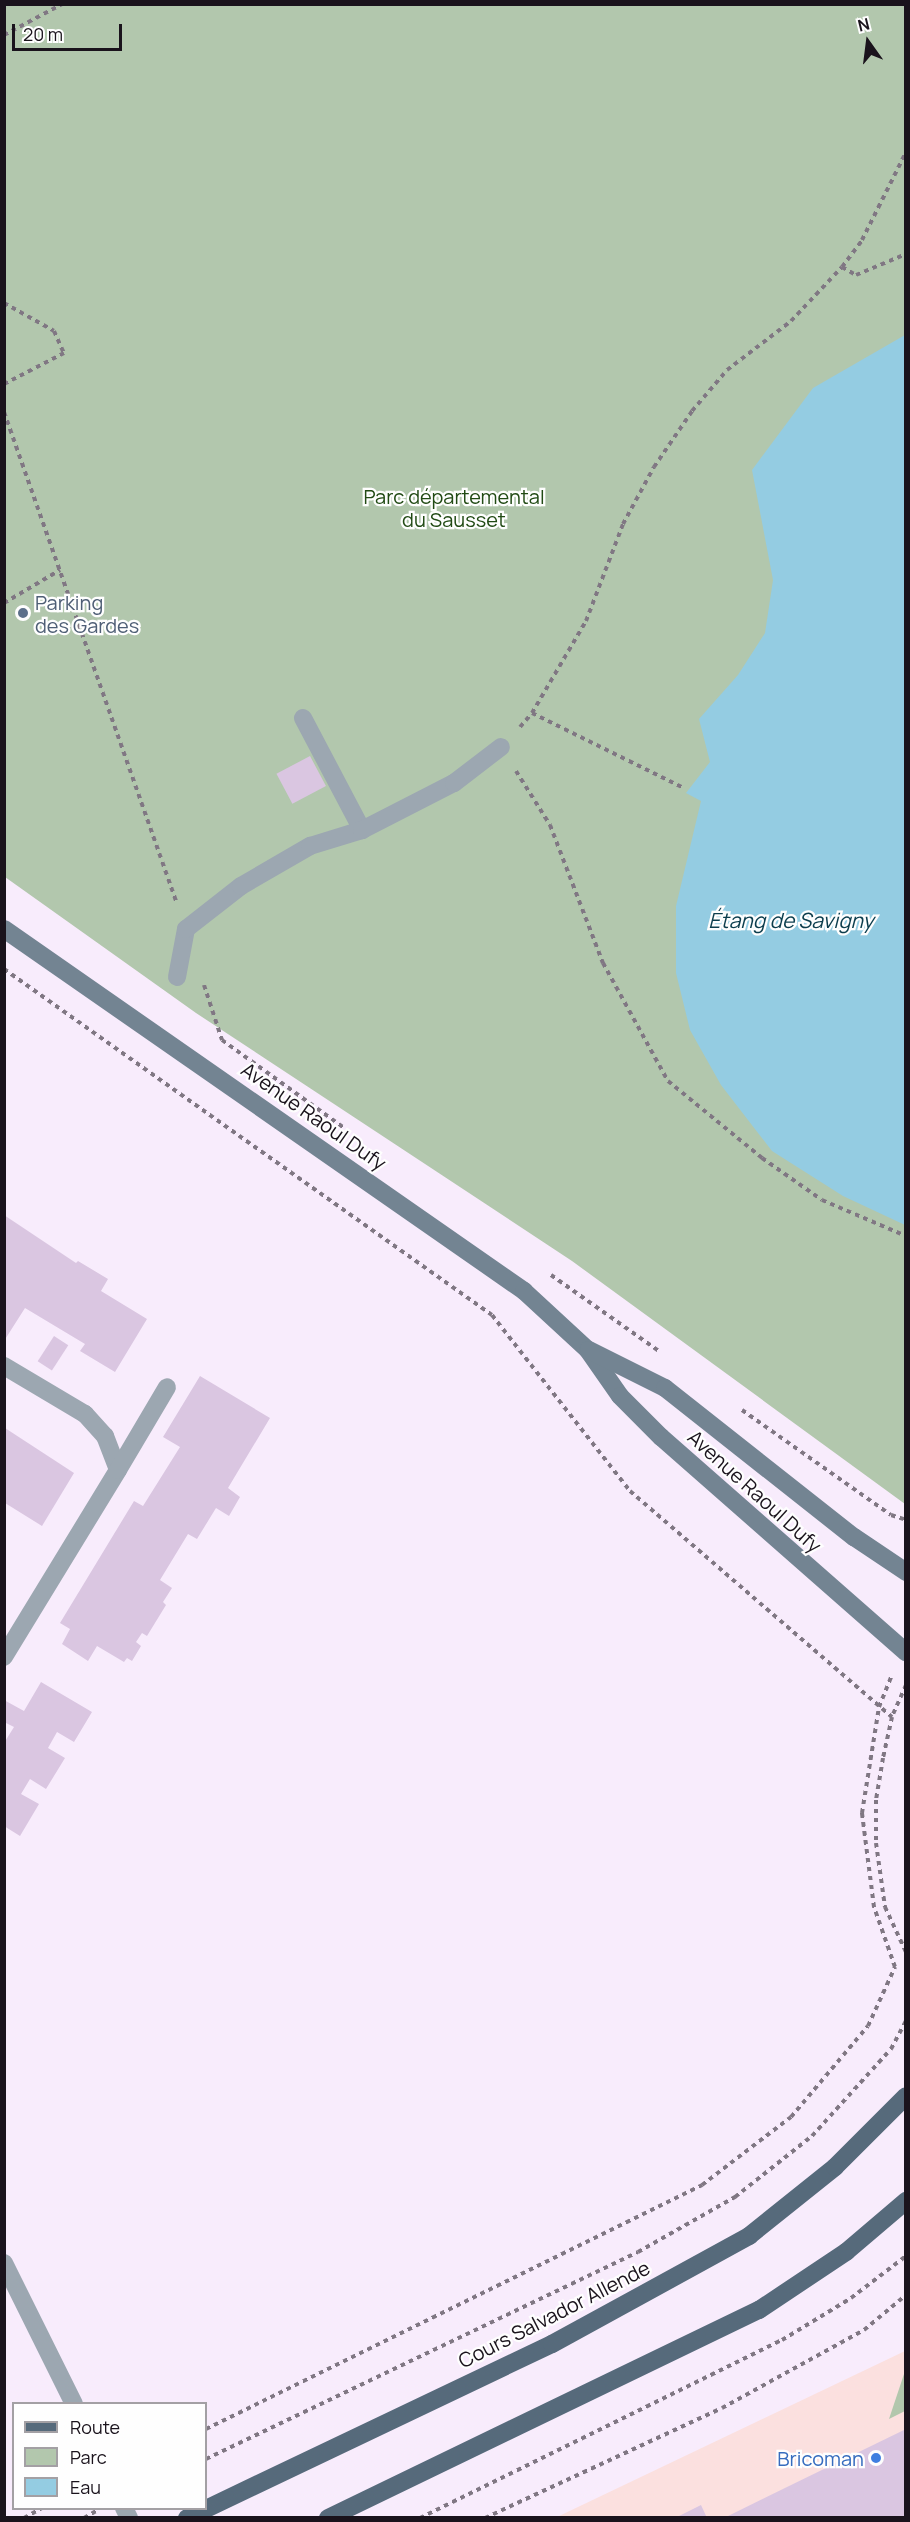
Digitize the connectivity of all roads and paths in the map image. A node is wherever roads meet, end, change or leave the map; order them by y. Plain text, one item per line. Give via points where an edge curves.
1 (62, 4) edge
2 (4, 34) edge
3 (906, 152) edge
4 (906, 254) edge
5 (842, 267) junction
6 (4, 303) edge
7 (4, 384) edge
8 (4, 412) edge
9 (60, 570) junction
10 (4, 603) edge
11 (532, 713) junction
12 (303, 718) dead end
13 (501, 747) junction
14 (682, 788) dead end
15 (362, 830) junction
16 (4, 929) edge
17 (186, 929) junction
18 (4, 969) edge
19 (200, 974) dead end
20 (177, 977) dead end
21 (353, 1135) dead end
22 (906, 1236) edge
23 (549, 1273) dead end
24 (588, 1350) junction
25 (666, 1356) dead end
26 (4, 1366) edge
27 (167, 1388) dead end
28 (734, 1404) dead end
29 (118, 1470) junction
30 (906, 1520) edge
31 (906, 1572) edge
32 (906, 1652) edge
33 (4, 1657) edge
34 (896, 1669) dead end
35 (906, 1685) edge
36 (879, 1707) junction
37 (892, 1717) junction
38 (906, 1952) edge
39 (906, 2021) edge
40 (906, 2096) edge
41 (906, 2201) edge
42 (906, 2256) edge
43 (4, 2263) edge
44 (906, 2295) edge
45 (74, 2402) edge
46 (207, 2429) edge
47 (207, 2459) edge
48 (207, 2508) edge
49 (38, 2510) edge
50 (98, 2510) edge
51 (202, 2510) edge
52 (24, 2517) edge
53 (84, 2517) edge
54 (187, 2517) edge
55 (328, 2517) edge
56 (420, 2517) edge
57 (485, 2517) edge

1 - 2 path
3 - 5 path via 862,240
4 - 5 path via 856,275
5 - 11 path via 791,321 727,370 692,411 654,467 623,524 586,621
6 - 7 path via 54,331 64,353
8 - 9 path
9 - 10 path
9 - 17 path
11 - 13 path
11 - 14 path
12 - 15 street
13 - 15 street via 454,783
13 - 22 path via 550,825 603,963 668,1081 762,1158 822,1200
15 - 17 street via 310,846 241,885
16 - 24 main road, Avenue Raoul Dufy via 524,1291
17 - 20 street
18 - 36 path via 492,1315 630,1491
19 - 21 path via 222,1040
23 - 25 path
24 - 31 main road, Avenue Raoul Dufy via 665,1388 854,1537
24 - 32 main road, Avenue Raoul Dufy via 620,1396 662,1437
26 - 29 street via 85,1414 105,1436
27 - 29 street
28 - 30 path via 891,1515
29 - 33 street
34 - 36 path via 886,1682
35 - 37 path
36 - 37 path
36 - 46 path via 862,1813 874,1907 895,1967 867,2026 791,2117 702,2185
37 - 38 path via 876,1800 876,1843 885,1907
39 - 47 path via 891,2049 812,2136 735,2197 638,2252
40 - 48 main road, Cours Salvador Allende via 835,2167 749,2236 552,2344
41 - 55 main road via 846,2252 759,2310
42 - 56 path via 851,2298 782,2340
43 - 45 street
44 - 57 path via 864,2330 722,2408
49 - 52 path
50 - 53 path
51 - 54 main road, Cours Salvador Allende

